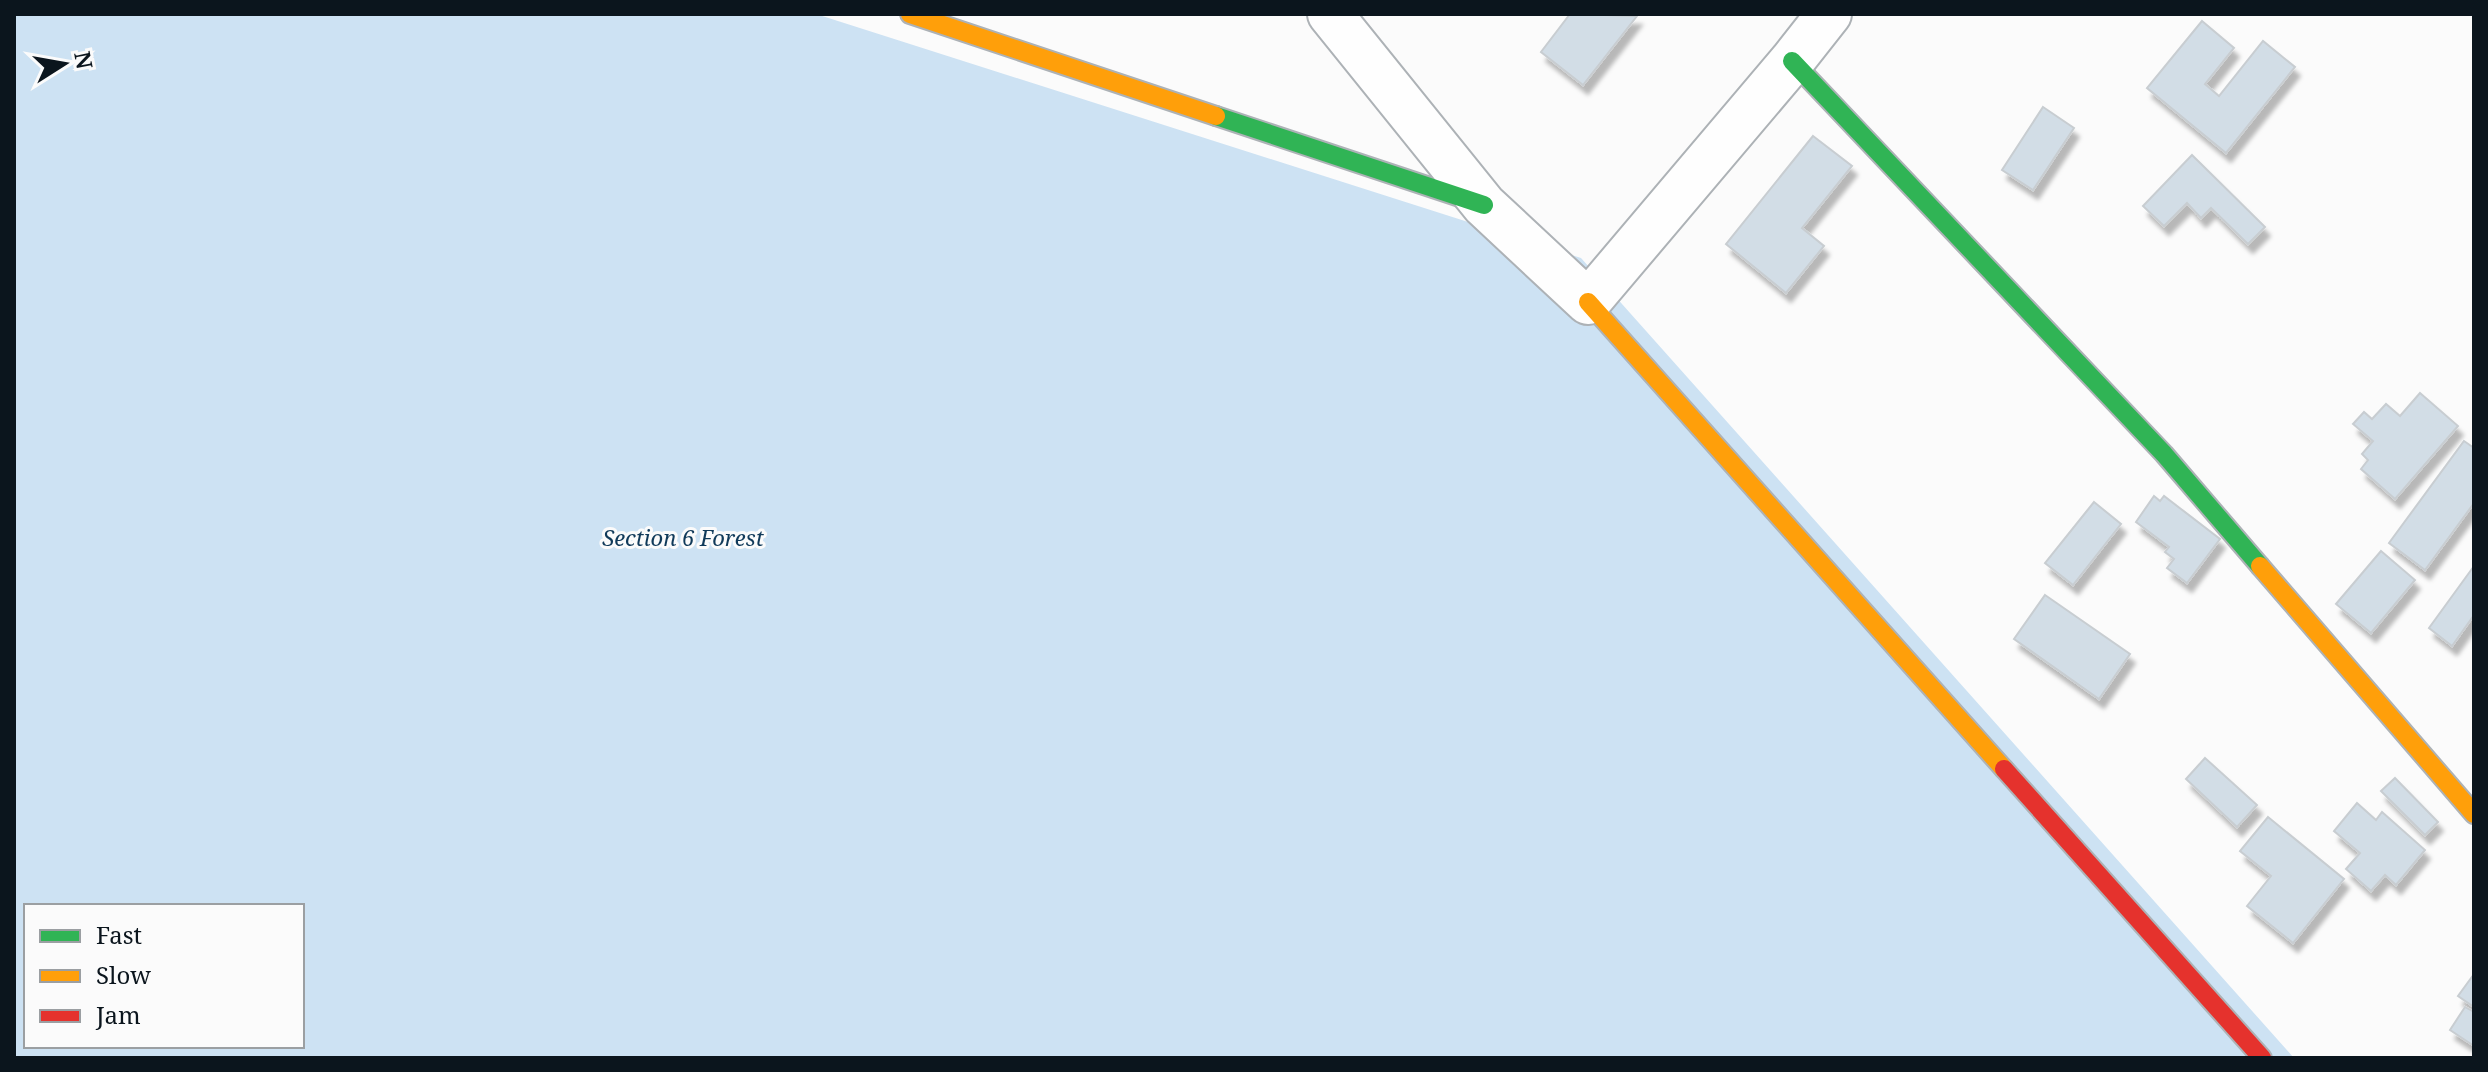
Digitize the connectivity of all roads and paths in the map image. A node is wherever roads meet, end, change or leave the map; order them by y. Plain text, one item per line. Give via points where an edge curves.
1 (910, 14) edge
2 (1330, 14) edge
3 (1829, 14) edge
4 (1792, 61) junction
5 (1484, 205) junction
6 (1588, 302) junction
7 (2474, 814) edge
8 (2262, 1058) edge

1 - 5 street
2 - 5 street
3 - 4 street
4 - 6 street
4 - 7 street via 2164,454
5 - 6 street
6 - 8 street

